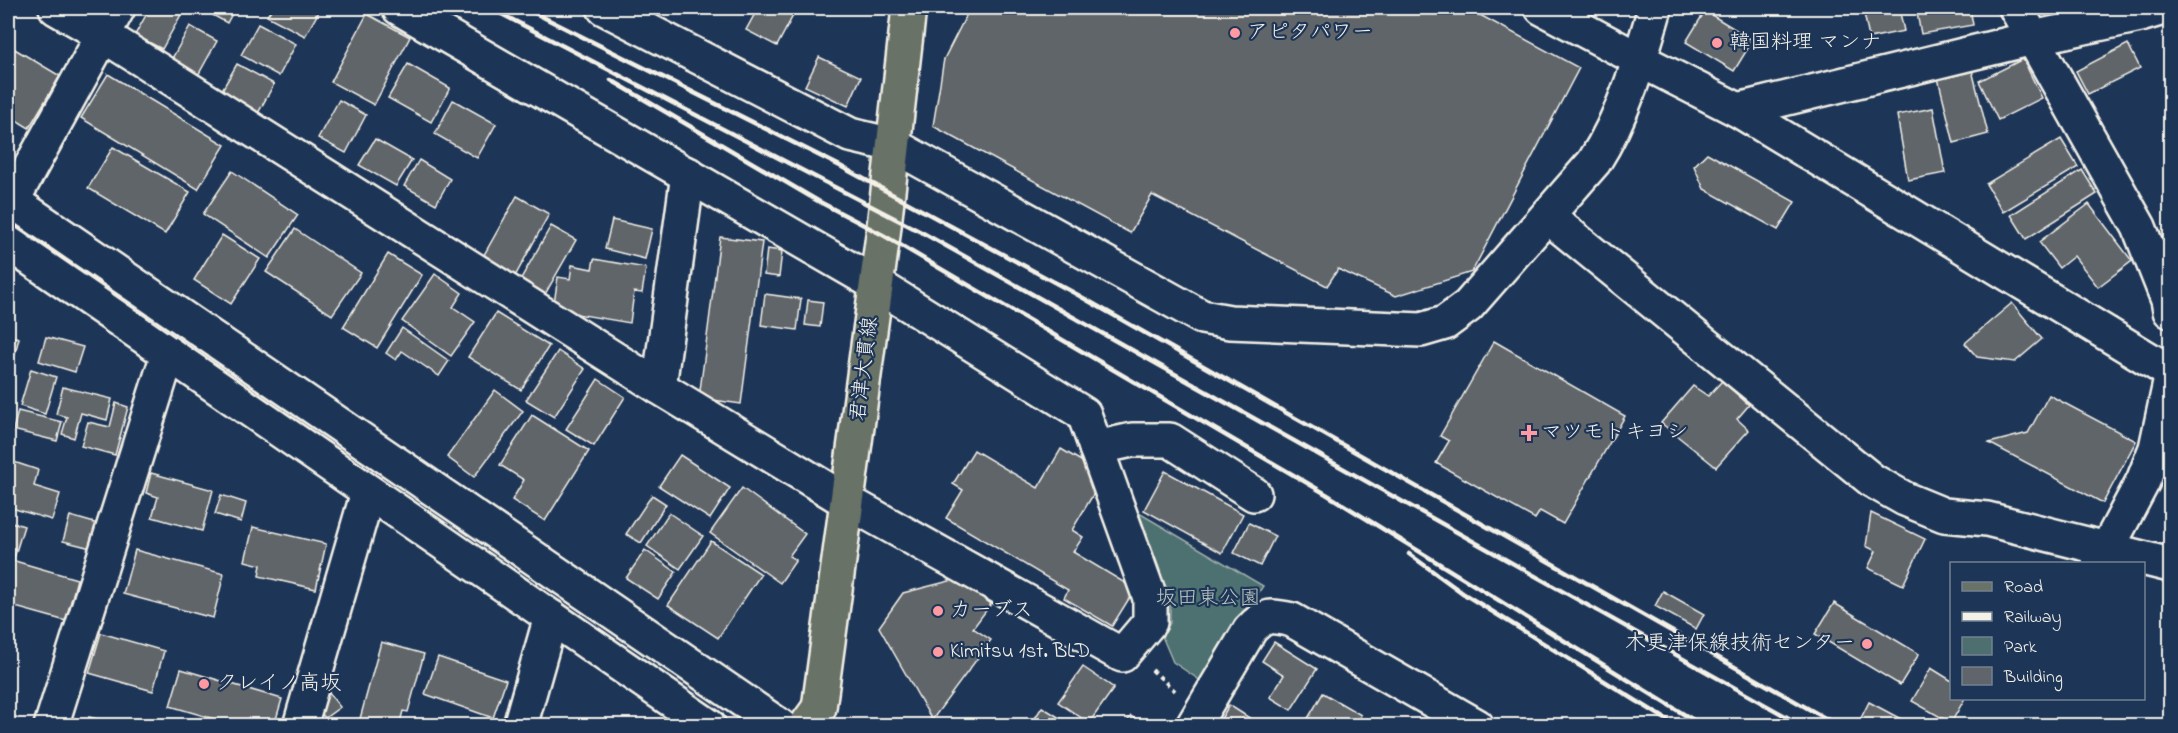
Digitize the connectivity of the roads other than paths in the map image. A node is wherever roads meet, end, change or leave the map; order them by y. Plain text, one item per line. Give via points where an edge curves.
1 (56, 8) edge
2 (399, 8) edge
3 (604, 8) edge
4 (909, 8) edge
5 (1542, 8) edge
6 (1655, 8) edge
7 (2016, 8) edge
8 (2163, 8) edge
9 (110, 21) edge
10 (2032, 38) junction
11 (1640, 60) junction
12 (1738, 110) junction
13 (893, 145) junction
14 (688, 174) junction
15 (10, 199) edge
16 (1547, 216) junction
17 (8, 243) edge
18 (876, 284) junction
19 (2170, 311) edge
20 (168, 354) junction
21 (2170, 372) edge
22 (2170, 383) edge
23 (659, 387) junction
24 (1096, 448) junction
25 (368, 492) junction
26 (1254, 494) dead end
27 (848, 502) junction
28 (2103, 557) edge
29 (2145, 562) edge
30 (2145, 562) edge
31 (2170, 565) edge
32 (551, 617) junction
33 (1197, 719) edge
34 (51, 726) edge
35 (300, 726) edge
36 (520, 726) edge
37 (709, 726) edge
38 (780, 726) edge
39 (806, 726) edge
40 (1477, 726) edge

1 - 9 street
2 - 14 street
3 - 13 street via 850,135
4 - 13 main road, 君津大貫線
5 - 11 street
6 - 11 street
7 - 10 street
8 - 10 street
9 - 15 street
9 - 23 street
10 - 12 street
10 - 19 street via 2139,227
11 - 12 street
11 - 16 street via 1608,140
12 - 21 street
13 - 16 street via 1202,317 1230,322 1421,330 1444,323 1468,306
13 - 18 main road, 君津大貫線
14 - 18 street
14 - 23 street
15 - 38 street
16 - 28 street via 1873,481 1944,515 1987,519
17 - 20 street
18 - 24 street via 1084,414
18 - 27 main road, 君津大貫線
20 - 25 street
20 - 34 street
22 - 28 street via 2156,448
23 - 27 street
24 - 26 street via 1132,440 1170,440
24 - 27 street via 1150,598 1150,622 1122,655
25 - 32 street
25 - 35 street
27 - 39 main road, 君津大貫線 via 819,708
28 - 29 street
30 - 31 street
32 - 36 street
32 - 37 street
33 - 40 street via 1250,630 1260,619 1275,616 1292,620

